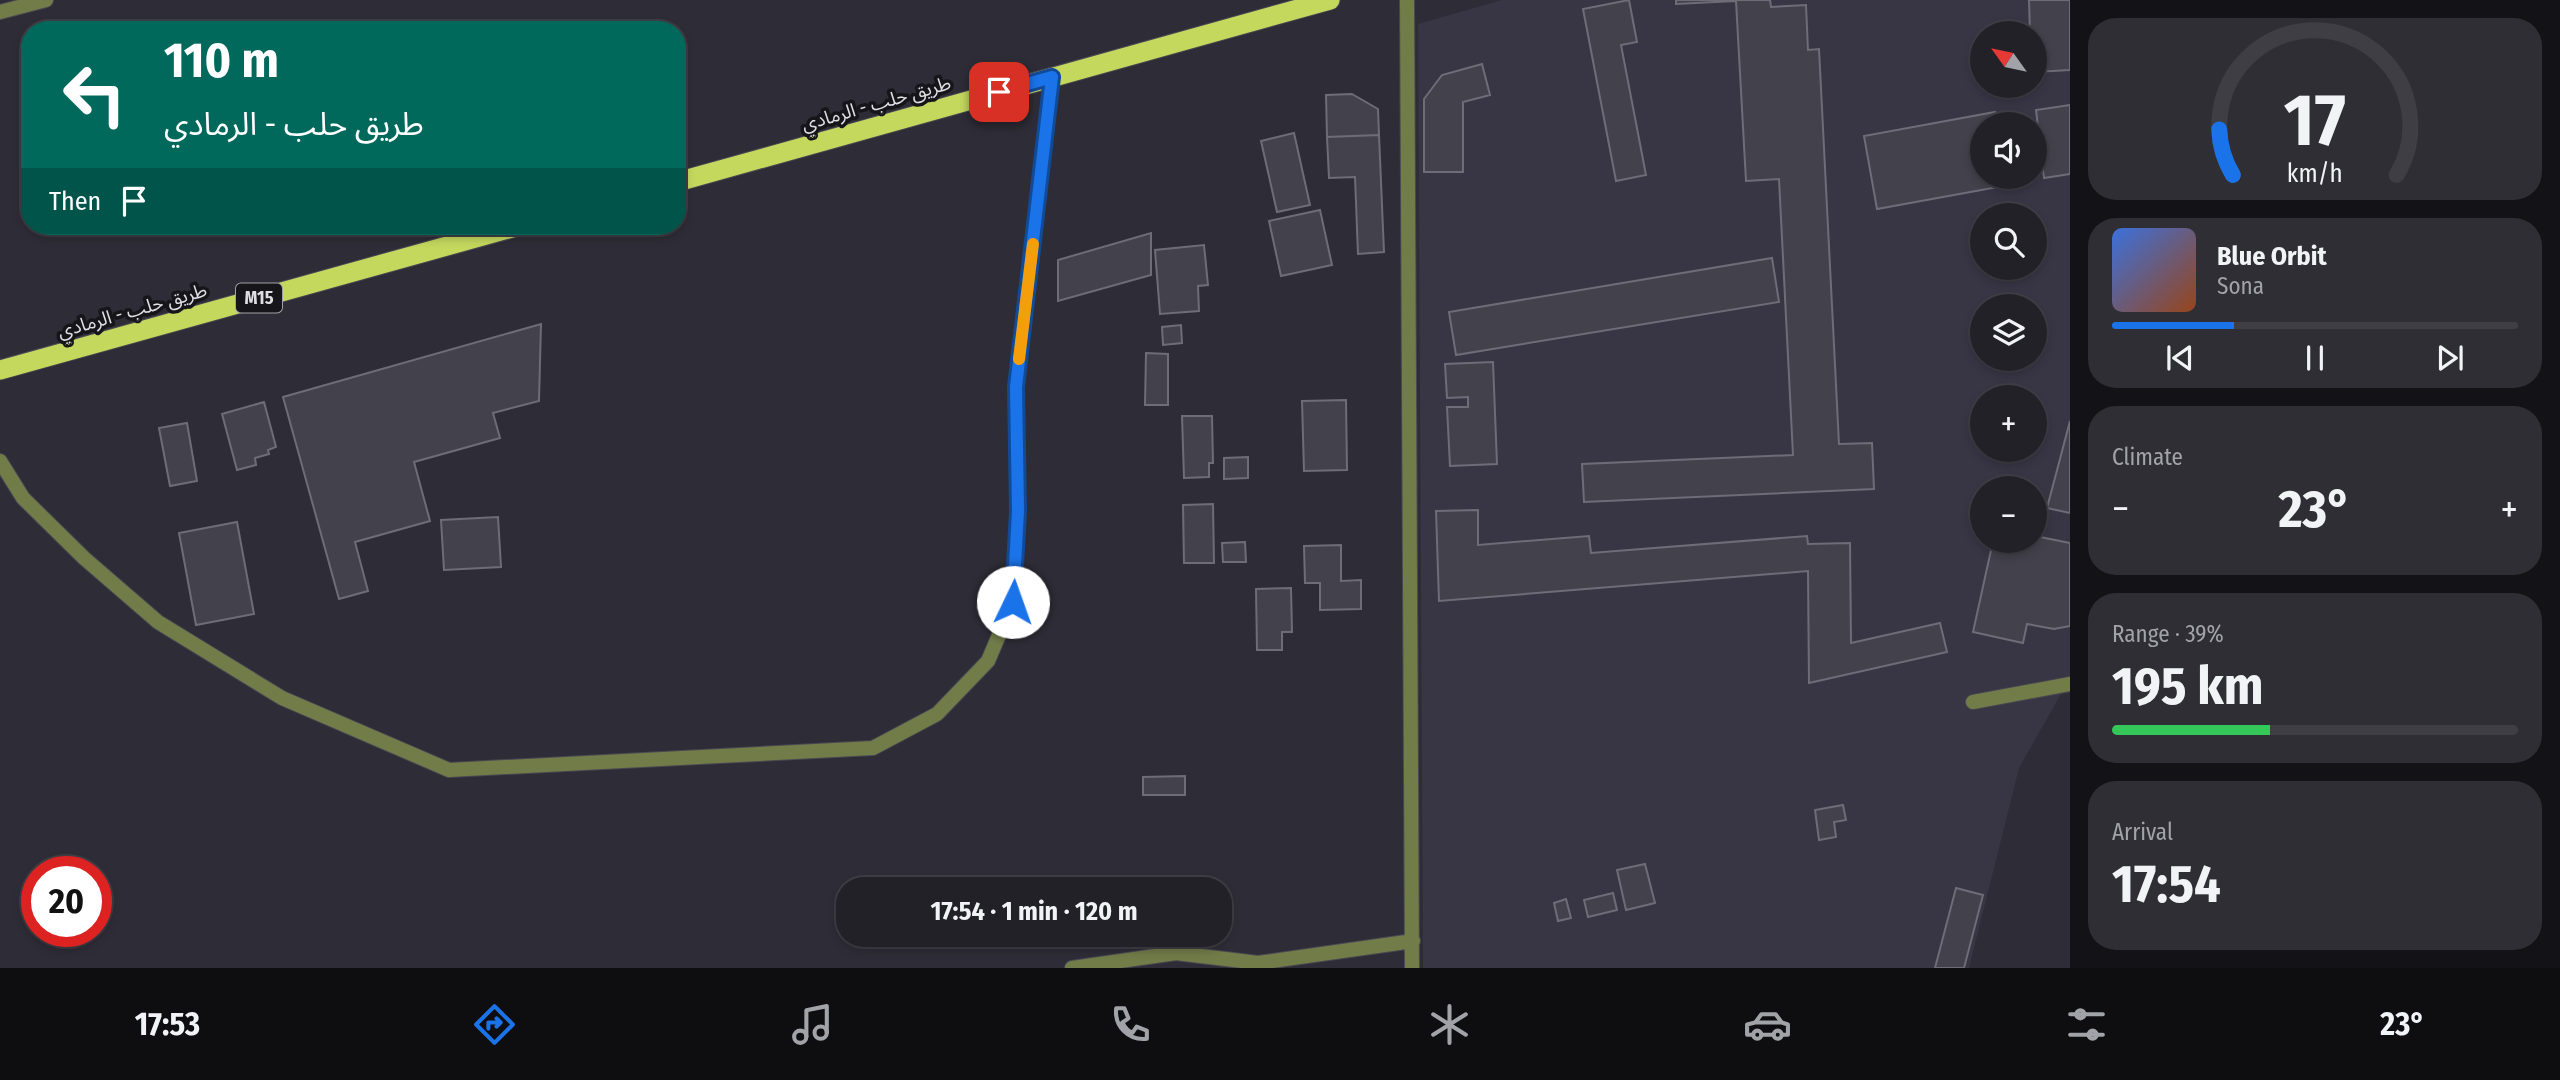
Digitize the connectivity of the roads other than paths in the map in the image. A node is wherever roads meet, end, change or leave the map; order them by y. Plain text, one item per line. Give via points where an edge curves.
1 (46, 0) edge
2 (1330, 0) edge
3 (1407, 0) edge
4 (0, 12) edge
5 (1052, 77) junction
6 (686, 179) edge
7 (487, 235) edge
8 (0, 370) edge
9 (0, 461) edge
10 (2070, 684) edge
11 (1973, 702) dead end
12 (1413, 941) junction
13 (1072, 968) edge
14 (1412, 968) edge

1 - 4 street
2 - 5 highway, طريق حلب - الرمادي
3 - 12 street
5 - 6 highway, طريق حلب - الرمادي
5 - 9 street via 1016,387 1018,511 1013,602 988,661 937,715 873,748 449,770 282,698 158,622 23,498
7 - 8 highway, طريق حلب - الرمادي / M15
10 - 11 street
12 - 13 street via 1258,963 1176,953
12 - 14 street

